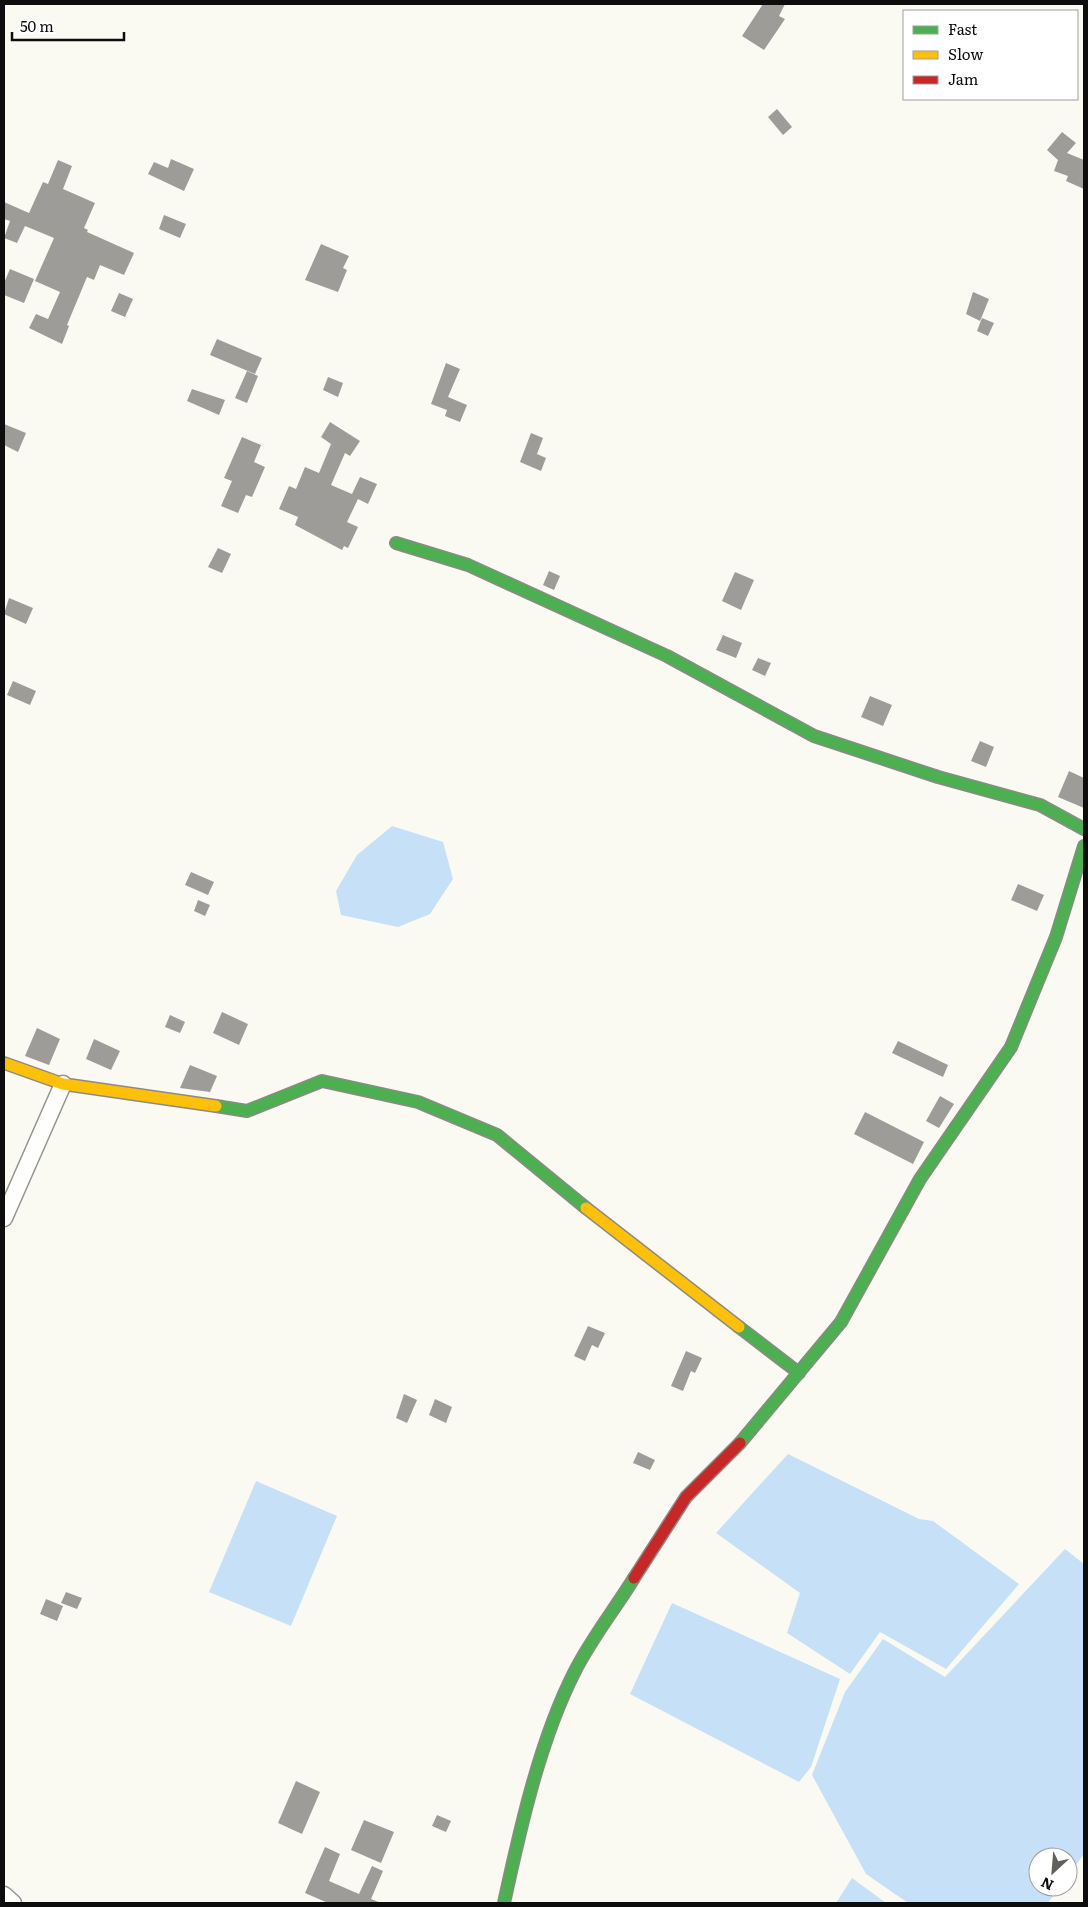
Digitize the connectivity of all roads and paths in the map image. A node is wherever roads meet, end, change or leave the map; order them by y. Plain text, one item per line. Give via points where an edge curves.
1 (396, 543) dead end
2 (1084, 829) edge
3 (1084, 846) edge
4 (4, 1063) edge
5 (63, 1084) junction
6 (4, 1218) edge
7 (799, 1373) junction
8 (4, 1895) edge
9 (13, 1903) edge
10 (504, 1903) edge

1 - 2 street via 468,565 667,656 814,736 938,777 1040,805
3 - 7 street via 1056,937 1011,1048 920,1179 841,1322
4 - 5 street
5 - 6 street
5 - 7 street via 247,1111 322,1082 418,1102 497,1135 595,1216
7 - 10 street via 744,1439 686,1497 575,1671 552,1727 521,1825
8 - 9 street

